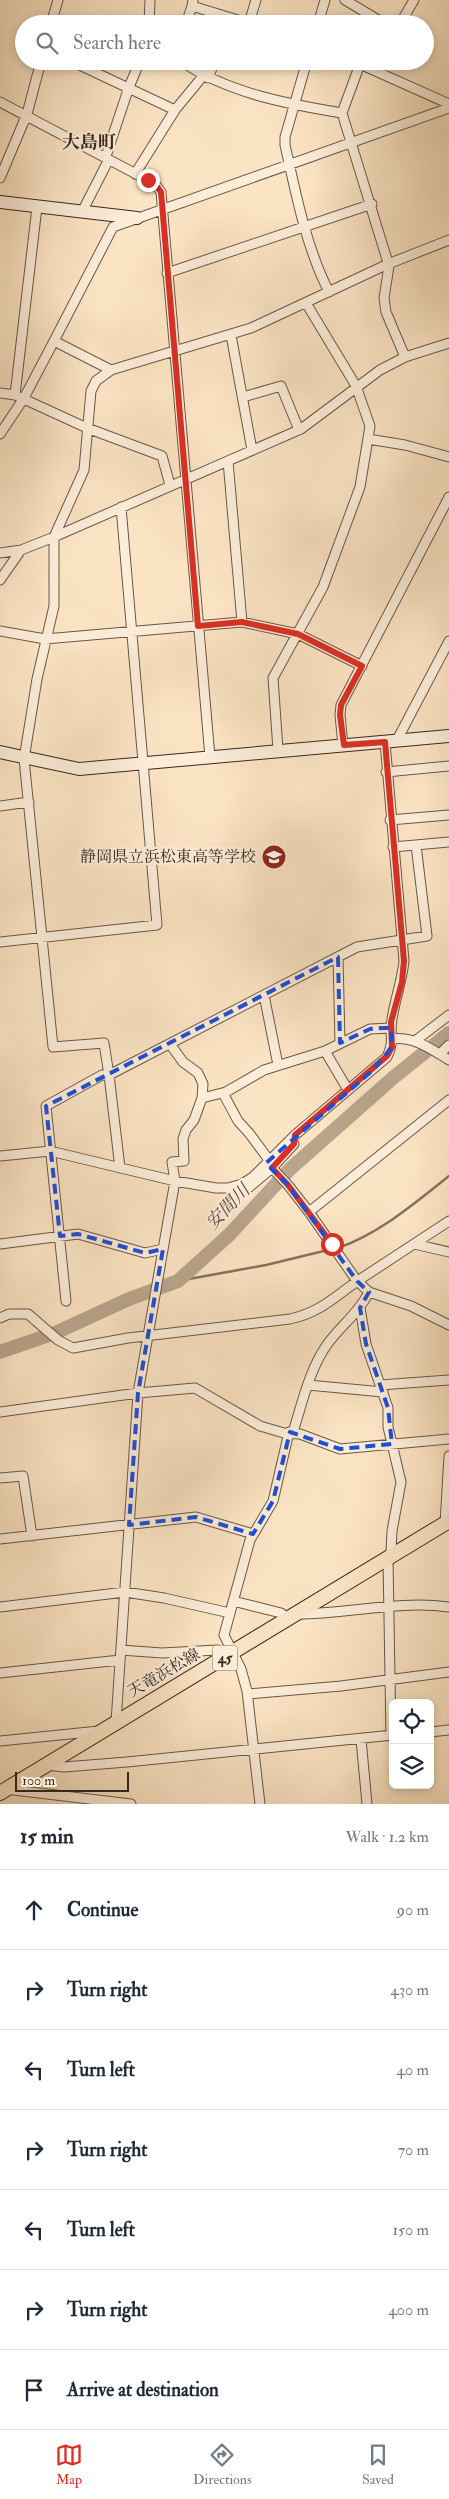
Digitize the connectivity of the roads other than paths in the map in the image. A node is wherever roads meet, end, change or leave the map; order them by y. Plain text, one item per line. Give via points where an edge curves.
1 (58, 0) edge
2 (150, 0) edge
3 (256, 0) edge
4 (325, 0) edge
5 (345, 0) edge
6 (414, 0) edge
7 (192, 3) edge
8 (54, 15) edge
9 (149, 15) edge
10 (224, 15) edge
11 (249, 15) edge
12 (321, 15) edge
13 (370, 15) edge
14 (405, 15) edge
15 (38, 70) edge
16 (91, 70) edge
17 (136, 70) edge
18 (195, 70) edge
19 (210, 70) edge
20 (304, 70) edge
21 (355, 70) edge
22 (375, 70) edge
23 (380, 72) joint
24 (206, 77) junction
25 (129, 87) junction
26 (0, 102) edge
27 (294, 105) junction
28 (449, 106) edge
29 (175, 110) junction
30 (342, 113) junction
31 (26, 114) junction
32 (351, 141) junction
33 (106, 156) junction
34 (289, 164) junction
35 (135, 174) junction
36 (0, 178) edge
37 (0, 202) edge
38 (372, 204) junction
39 (37, 207) junction
40 (83, 210) junction
41 (162, 210) junction
42 (137, 218) junction
43 (305, 228) junction
44 (449, 240) edge
45 (388, 264) junction
46 (166, 274) junction
47 (329, 292) junction
48 (306, 304) junction
49 (231, 335) junction
50 (54, 341) junction
51 (449, 343) edge
52 (174, 352) junction
53 (405, 358) junction
54 (111, 370) junction
55 (356, 386) junction
56 (0, 393) edge
57 (20, 396) junction
58 (242, 397) junction
59 (87, 428) junction
60 (299, 430) junction
61 (0, 434) edge
62 (368, 439) junction
63 (252, 450) junction
64 (449, 457) edge
65 (228, 461) junction
66 (186, 479) junction
67 (170, 485) junction
68 (449, 497) edge
69 (122, 507) junction
70 (54, 537) junction
71 (20, 550) junction
72 (0, 553) edge
73 (0, 580) edge
74 (242, 622) junction
75 (198, 626) junction
76 (0, 631) edge
77 (132, 632) junction
78 (298, 634) junction
79 (45, 639) junction
80 (449, 640) edge
81 (362, 666) junction
82 (449, 736) edge
83 (391, 741) junction
84 (344, 745) junction
85 (278, 750) junction
86 (0, 752) edge
87 (210, 757) junction
88 (24, 758) junction
89 (144, 762) junction
90 (449, 766) edge
91 (386, 772) junction
92 (28, 802) junction
93 (0, 806) edge
94 (449, 815) edge
95 (390, 820) junction
96 (449, 842) edge
97 (416, 845) junction
98 (393, 847) junction
99 (42, 937) junction
100 (402, 939) junction
101 (0, 942) edge
102 (338, 957) junction
103 (264, 995) junction
104 (449, 1015) edge
105 (391, 1028) junction
106 (392, 1039) junction
107 (415, 1041) junction
108 (340, 1043) junction
109 (170, 1044) junction
110 (449, 1045) edge
111 (325, 1050) junction
112 (440, 1054) junction
113 (449, 1060) edge
114 (278, 1066) junction
115 (109, 1074) junction
116 (348, 1090) junction
117 (223, 1093) junction
118 (202, 1098) junction
119 (449, 1100) edge
120 (50, 1151) junction
121 (0, 1156) edge
122 (271, 1166) junction
123 (120, 1168) junction
124 (175, 1181) junction
125 (309, 1212) junction
126 (449, 1221) edge
127 (60, 1236) junction
128 (0, 1244) edge
129 (414, 1244) junction
130 (163, 1249) junction
131 (449, 1252) edge
132 (357, 1281) junction
133 (369, 1292) junction
134 (66, 1301) dead end
135 (360, 1308) junction
136 (0, 1316) edge
137 (449, 1325) edge
138 (148, 1335) junction
139 (449, 1380) edge
140 (308, 1385) junction
141 (381, 1389) junction
142 (138, 1393) junction
143 (0, 1412) edge
144 (291, 1432) junction
145 (449, 1439) edge
146 (392, 1444) junction
147 (449, 1456) edge
148 (0, 1478) edge
149 (447, 1523) edge
150 (129, 1525) junction
151 (253, 1534) junction
152 (32, 1536) junction
153 (0, 1540) edge
154 (388, 1559) junction
155 (124, 1592) junction
156 (233, 1601) junction
157 (0, 1607) edge
158 (389, 1607) junction
159 (449, 1607) edge
160 (230, 1613) junction
161 (293, 1616) junction
162 (121, 1650) junction
163 (233, 1653) junction
164 (120, 1660) junction
165 (449, 1672) edge
166 (0, 1673) edge
167 (389, 1679) junction
168 (248, 1694) junction
169 (390, 1699) edge
170 (116, 1722) junction
171 (449, 1730) edge
172 (102, 1731) junction
173 (434, 1732) edge
174 (389, 1735) edge
175 (362, 1739) junction
176 (0, 1741) edge
177 (255, 1748) junction
178 (45, 1765) junction
179 (2, 1790) edge
180 (96, 1802) edge
181 (131, 1804) edge
182 (260, 1804) edge
183 (367, 1804) edge

1 - 8 street
2 - 9 street
3 - 11 street
4 - 12 street
5 - 13 street
6 - 14 street
7 - 10 street
15 - 31 street
16 - 25 street
17 - 25 street
18 - 24 street
19 - 24 street
20 - 27 street
21 - 30 street
22 - 23 street
23 - 28 street
24 - 27 street
24 - 29 street
25 - 29 street
25 - 33 street
26 - 31 street
27 - 30 street
27 - 34 street via 286,137
28 - 32 street
29 - 35 street
30 - 32 street
31 - 33 street
31 - 36 street
32 - 34 street
32 - 38 street
33 - 35 street
33 - 40 street via 108,161
34 - 41 street
34 - 43 street
35 - 41 street via 155,184 161,192
37 - 39 street
38 - 43 street
38 - 45 street
39 - 40 street
39 - 57 street
40 - 42 street
41 - 42 street
41 - 46 street
42 - 50 street via 113,227
43 - 46 street
43 - 47 street
44 - 45 street
45 - 47 street
45 - 53 street via 384,298 386,312
46 - 52 street
47 - 48 street
48 - 49 street
48 - 55 street
49 - 52 street
49 - 58 street
50 - 54 street
50 - 57 street
51 - 53 street
52 - 54 street
52 - 66 street
53 - 55 street
54 - 59 street via 96,381 91,391
55 - 60 street
55 - 62 street via 370,426
56 - 57 street
57 - 59 street
57 - 61 street
58 - 60 street via 281,386
58 - 63 street
59 - 67 street via 162,456
59 - 70 street via 84,470
60 - 63 street
62 - 64 street
62 - 78 street via 355,504 323,588
63 - 65 street
65 - 66 street
65 - 74 street
66 - 67 street
66 - 75 street
67 - 69 street
68 - 81 street
69 - 70 street
69 - 77 street
70 - 71 street
70 - 79 street via 54,606
71 - 72 street
71 - 73 street
74 - 75 street
74 - 78 street
75 - 77 street
75 - 87 street
76 - 79 street
77 - 79 street
77 - 89 street
78 - 81 street
78 - 85 street via 273,678
79 - 88 street
80 - 83 street
81 - 84 street via 341,705
82 - 83 street
83 - 84 street
83 - 91 street
84 - 85 street
85 - 87 street
86 - 88 street
87 - 89 street
88 - 89 street via 79,769
88 - 92 street
89 - 99 street via 157,925
90 - 91 street
91 - 95 street
92 - 93 street
92 - 99 street
94 - 95 street
95 - 98 street
96 - 97 street
97 - 98 street
97 - 100 street via 427,936
98 - 100 street
99 - 101 street
99 - 115 street via 53,1047 104,1043
100 - 102 street via 357,947
100 - 105 street via 402,982
102 - 103 street
102 - 108 street
103 - 109 street
103 - 114 street
104 - 107 street
105 - 106 street
105 - 108 street via 370,1029
106 - 107 street
106 - 116 street via 387,1056
107 - 112 street
108 - 111 street
109 - 115 street
109 - 118 street via 183,1062 198,1073 203,1084
110 - 112 street
111 - 114 street
111 - 116 street
112 - 113 street
114 - 117 street
115 - 120 street via 46,1106
115 - 123 street
116 - 122 street via 295,1135
117 - 118 street
117 - 122 street via 238,1121
118 - 124 street via 183,1139 184,1161 172,1162
119 - 125 street
120 - 121 street
120 - 123 street
120 - 127 street
122 - 124 street via 242,1184 216,1188
122 - 125 street
123 - 124 street
124 - 130 street
125 - 132 street
126 - 129 street
127 - 128 street
127 - 130 street via 78,1234 145,1253
127 - 134 street
129 - 131 street
129 - 132 street
130 - 138 street
132 - 133 street
132 - 138 street via 309,1315 234,1327
133 - 135 street
133 - 137 street via 411,1306
135 - 140 street via 325,1346
135 - 141 street via 366,1344
136 - 138 street via 30,1316 58,1340 73,1348
138 - 142 street
139 - 141 street
140 - 141 street
140 - 144 street
141 - 146 street via 388,1408
142 - 143 street
142 - 144 street via 195,1388 260,1426
142 - 150 street
144 - 146 street via 340,1449
144 - 151 street via 273,1501
145 - 146 street
146 - 154 street via 401,1482
147 - 149 street
148 - 152 street via 23,1476
149 - 154 main road, 天竜浜松線 / 45
150 - 151 street via 196,1517
150 - 152 street
150 - 155 street
151 - 156 street
152 - 153 street
154 - 158 street
154 - 161 main road, 天竜浜松線 / 45
155 - 157 street
155 - 160 street
155 - 162 street
156 - 160 street
156 - 161 street
158 - 159 street
158 - 161 street
158 - 167 street
160 - 163 street via 224,1635
161 - 163 main road, 天竜浜松線 / 45
162 - 163 street via 162,1653 216,1650
162 - 164 street
163 - 168 street
163 - 170 main road, 天竜浜松線 / 45
164 - 166 street
164 - 170 street
165 - 167 street
167 - 168 street
167 - 169 street
168 - 177 street
170 - 172 main road, 天竜浜松線 / 45
171 - 173 street
172 - 176 street
172 - 178 main road, 天竜浜松線 / 45
174 - 175 street
175 - 177 street
175 - 183 street
177 - 178 street via 64,1767
177 - 182 street
178 - 179 main road, 天竜浜松線 / 45
179 - 180 street
180 - 181 street

